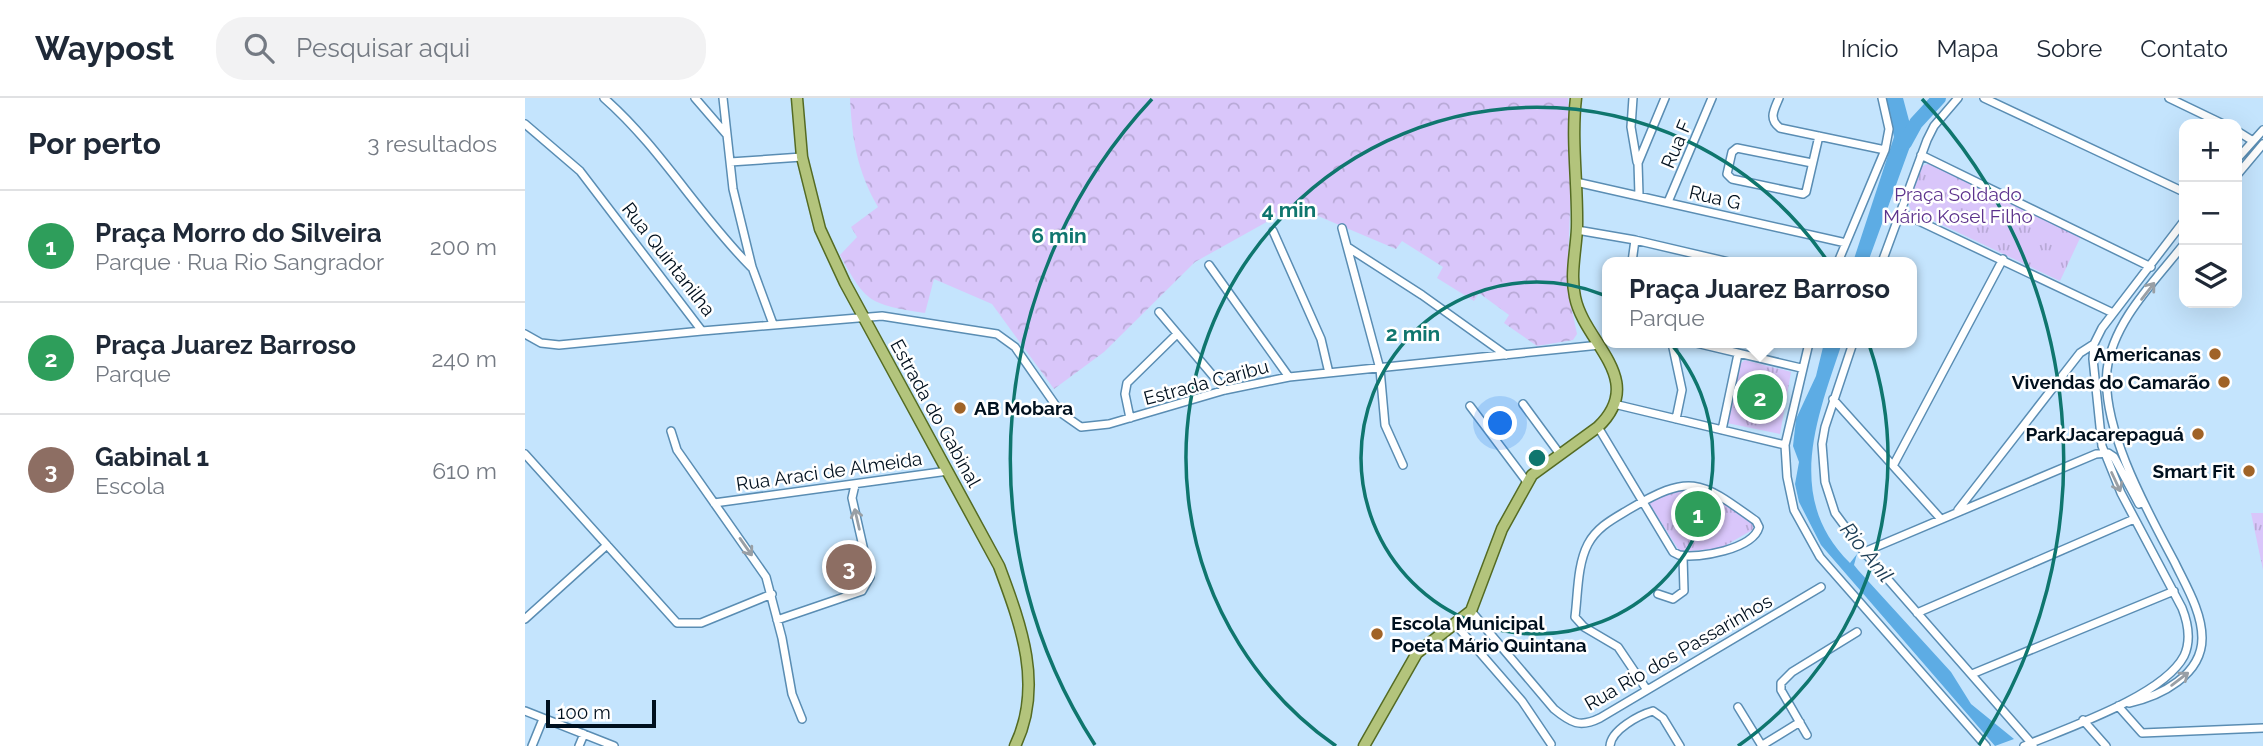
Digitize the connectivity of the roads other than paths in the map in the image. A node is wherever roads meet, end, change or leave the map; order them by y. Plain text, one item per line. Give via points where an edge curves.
1 (604, 98) edge
2 (695, 98) edge
3 (723, 98) edge
4 (797, 98) edge
5 (1576, 98) edge
6 (1633, 98) edge
7 (1665, 98) edge
8 (1712, 98) edge
9 (1779, 98) edge
10 (1882, 98) edge
11 (1958, 98) edge
12 (1984, 98) edge
13 (2169, 98) edge
14 (2213, 119) edge
15 (525, 124) edge
16 (2263, 130) edge
17 (2242, 134) edge
18 (728, 136) junction
19 (1819, 136) junction
20 (2253, 141) junction
21 (2263, 144) edge
22 (1885, 150) junction
23 (2242, 153) edge
24 (1921, 155) junction
25 (802, 158) junction
26 (730, 162) junction
27 (1638, 163) junction
28 (1812, 163) junction
29 (2242, 169) edge
30 (1576, 182) junction
31 (2179, 190) edge
32 (1639, 195) junction
33 (1668, 202) junction
34 (1900, 212) junction
35 (1342, 228) dead end
36 (2179, 228) edge
37 (1577, 230) junction
38 (1273, 231) dead end
39 (1635, 240) junction
40 (1846, 243) junction
41 (2183, 245) edge
42 (1349, 248) junction
43 (1633, 257) edge
44 (1708, 257) edge
45 (1840, 257) edge
46 (1884, 257) edge
47 (2003, 259) junction
48 (1209, 265) dead end
49 (752, 267) junction
50 (2151, 267) junction
51 (1159, 312) dead end
52 (2113, 313) junction
53 (865, 319) junction
54 (773, 324) junction
55 (702, 331) junction
56 (525, 334) edge
57 (1177, 334) junction
58 (2094, 344) junction
59 (1601, 345) joint
60 (1602, 348) edge
61 (1673, 348) edge
62 (1715, 348) edge
63 (1807, 348) edge
64 (1851, 348) edge
65 (1738, 354) junction
66 (1506, 355) junction
67 (1380, 369) junction
68 (1801, 369) junction
69 (1329, 373) junction
70 (1289, 377) junction
71 (1225, 390) junction
72 (1833, 399) junction
73 (1523, 404) dead end
74 (1614, 404) junction
75 (1470, 406) dead end
76 (1130, 418) junction
77 (1676, 419) junction
78 (1598, 427) junction
79 (1722, 430) junction
80 (671, 431) dead end
81 (1786, 445) junction
82 (1559, 453) junction
83 (2105, 453) junction
84 (525, 454) edge
85 (1894, 464) junction
86 (1403, 465) dead end
87 (948, 471) junction
88 (1527, 482) junction
89 (855, 485) junction
90 (840, 487) junction
91 (852, 498) junction
92 (1643, 501) junction
93 (714, 503) junction
94 (1957, 510) junction
95 (1940, 517) junction
96 (2134, 519) junction
97 (2155, 526) junction
98 (607, 545) junction
99 (1864, 552) junction
100 (1683, 557) junction
101 (1821, 587) dead end
102 (2174, 591) junction
103 (772, 594) junction
104 (1658, 594) dead end
105 (1471, 611) junction
106 (1917, 612) junction
107 (526, 617) edge
108 (777, 620) junction
109 (1456, 625) junction
110 (1857, 632) dead end
111 (1972, 674) junction
112 (1647, 690) junction
113 (2118, 706) junction
114 (1738, 707) dead end
115 (525, 711) edge
116 (543, 719) junction
117 (802, 719) dead end
118 (2083, 720) junction
119 (1800, 722) junction
120 (2263, 729) edge
121 (584, 734) junction
122 (1807, 735) dead end
123 (1551, 744) edge
124 (2029, 745) edge
125 (532, 746) edge
126 (579, 746) edge
127 (614, 746) edge
128 (1015, 746) edge
129 (1364, 746) edge
130 (1610, 746) edge
131 (1680, 746) edge
132 (1761, 746) edge
133 (1986, 746) edge
134 (2106, 746) edge

1 - 49 street via 633,124 717,231
2 - 18 street
3 - 18 street
4 - 25 main road, Estrada do Gabinal
5 - 30 main road
6 - 27 street via 1631,127
7 - 27 street
8 - 33 street, Rua F
9 - 19 street via 1772,115 1777,126
10 - 22 street via 1889,129
11 - 24 street via 1934,126
12 - 31 street
13 - 14 street
15 - 55 street, Rua Quintanilha via 580,171
16 - 20 street
17 - 20 street
18 - 26 street
19 - 22 street
19 - 28 street
20 - 23 street
21 - 29 street
22 - 40 street
24 - 34 street
24 - 50 street
25 - 26 street
25 - 53 main road, Estrada do Gabinal via 820,229
26 - 49 street
27 - 32 street
28 - 28 street via 1737,148 1727,174 1732,179 1803,194
30 - 32 street, Rua G
30 - 37 main road
32 - 33 street, Rua G
33 - 40 street, Rua G
34 - 46 street
34 - 47 street
35 - 42 street
36 - 50 street
37 - 39 street
37 - 59 main road via 1575,299
38 - 69 street via 1321,339
39 - 43 street
39 - 44 street
40 - 45 street
97 -> 41 street via 2128,469 2107,390 2108,369 2123,325
42 - 66 street
42 - 67 street
47 - 52 street
47 - 85 street
48 - 70 street
49 - 54 street
50 - 52 street
51 - 57 street
52 - 58 street
53 - 54 street, Rua Quintanilha
53 - 76 street, Estrada Caribu via 882,316 997,334 1016,347 1053,404 1071,422 1093,427
53 - 87 main road, Estrada do Gabinal
54 - 55 street, Rua Quintanilha
55 - 56 street via 559,345 541,343
57 - 71 street
57 - 76 street via 1127,383
58 - 83 street via 2096,399
58 - 94 street via 2080,353
59 - 66 street, Estrada Caribu
60 - 74 main road via 1617,386
61 - 77 street via 1682,390
62 - 65 street
63 - 68 street
64 - 72 street
65 - 68 street
65 - 79 street
66 - 67 street, Estrada Caribu
67 - 69 street, Estrada Caribu
67 - 86 street via 1385,425
68 - 81 street
69 - 70 street, Estrada Caribu
70 - 71 street, Estrada Caribu
71 - 76 street, Estrada Caribu
72 - 85 street
72 - 99 street via 1822,444 1825,482 1835,513
73 - 82 street
74 - 77 street
74 - 78 main road
75 - 88 street
77 - 79 street
78 - 82 main road
78 - 92 street
79 - 81 street
80 - 93 street via 677,450
81 - 133 street via 1792,503 1820,557
82 - 88 main road
83 - 94 street via 2090,455
83 -> 96 street
83 - 97 street via 2118,462
84 - 98 street
85 - 95 street
87 - 89 street, Rua Araci de Almeida
87 - 128 main road, Estrada do Gabinal via 999,566 1021,633 1031,689 1027,717
88 - 105 main road via 1502,528
89 - 90 street, Rua Araci de Almeida
89 - 91 street
90 - 91 street
90 - 93 street, Rua Araci de Almeida
108 -> 91 street via 862,592 868,584
92 - 100 street via 1673,552
92 - 100 street via 1673,486 1702,487 1756,520 1759,527 1754,537 1719,553
92 - 112 street via 1602,525 1588,544 1575,617 1618,647
93 -> 103 street via 766,577
94 - 95 street
95 - 99 street
96 - 102 street
96 - 106 street
113 -> 97 street via 2141,701 2182,680 2201,649 2202,628 2190,593
98 - 103 street via 677,623 701,623
98 - 107 street
99 - 106 street
100 - 104 street via 1684,591 1673,598
101 - 112 street, Rua Rio dos Passarinhos
102 - 111 street
102 - 113 street via 2188,625 2185,654 2171,675
103 - 108 street
105 - 109 main road
105 - 112 street, Rua Rio dos Passarinhos via 1569,721 1587,724
106 - 111 street
108 - 117 street via 792,694
109 - 123 street via 1529,710
109 - 129 main road via 1417,653
110 - 119 street via 1785,677 1781,690
111 - 124 street
113 - 118 street
113 - 120 street via 2142,733
114 - 132 street
115 - 116 street
116 - 121 street
116 - 125 street
118 - 124 street
118 - 134 street
119 - 122 street
119 - 132 street
121 - 126 street
121 - 127 street
130 - 131 street via 1616,732 1653,711 1663,718

